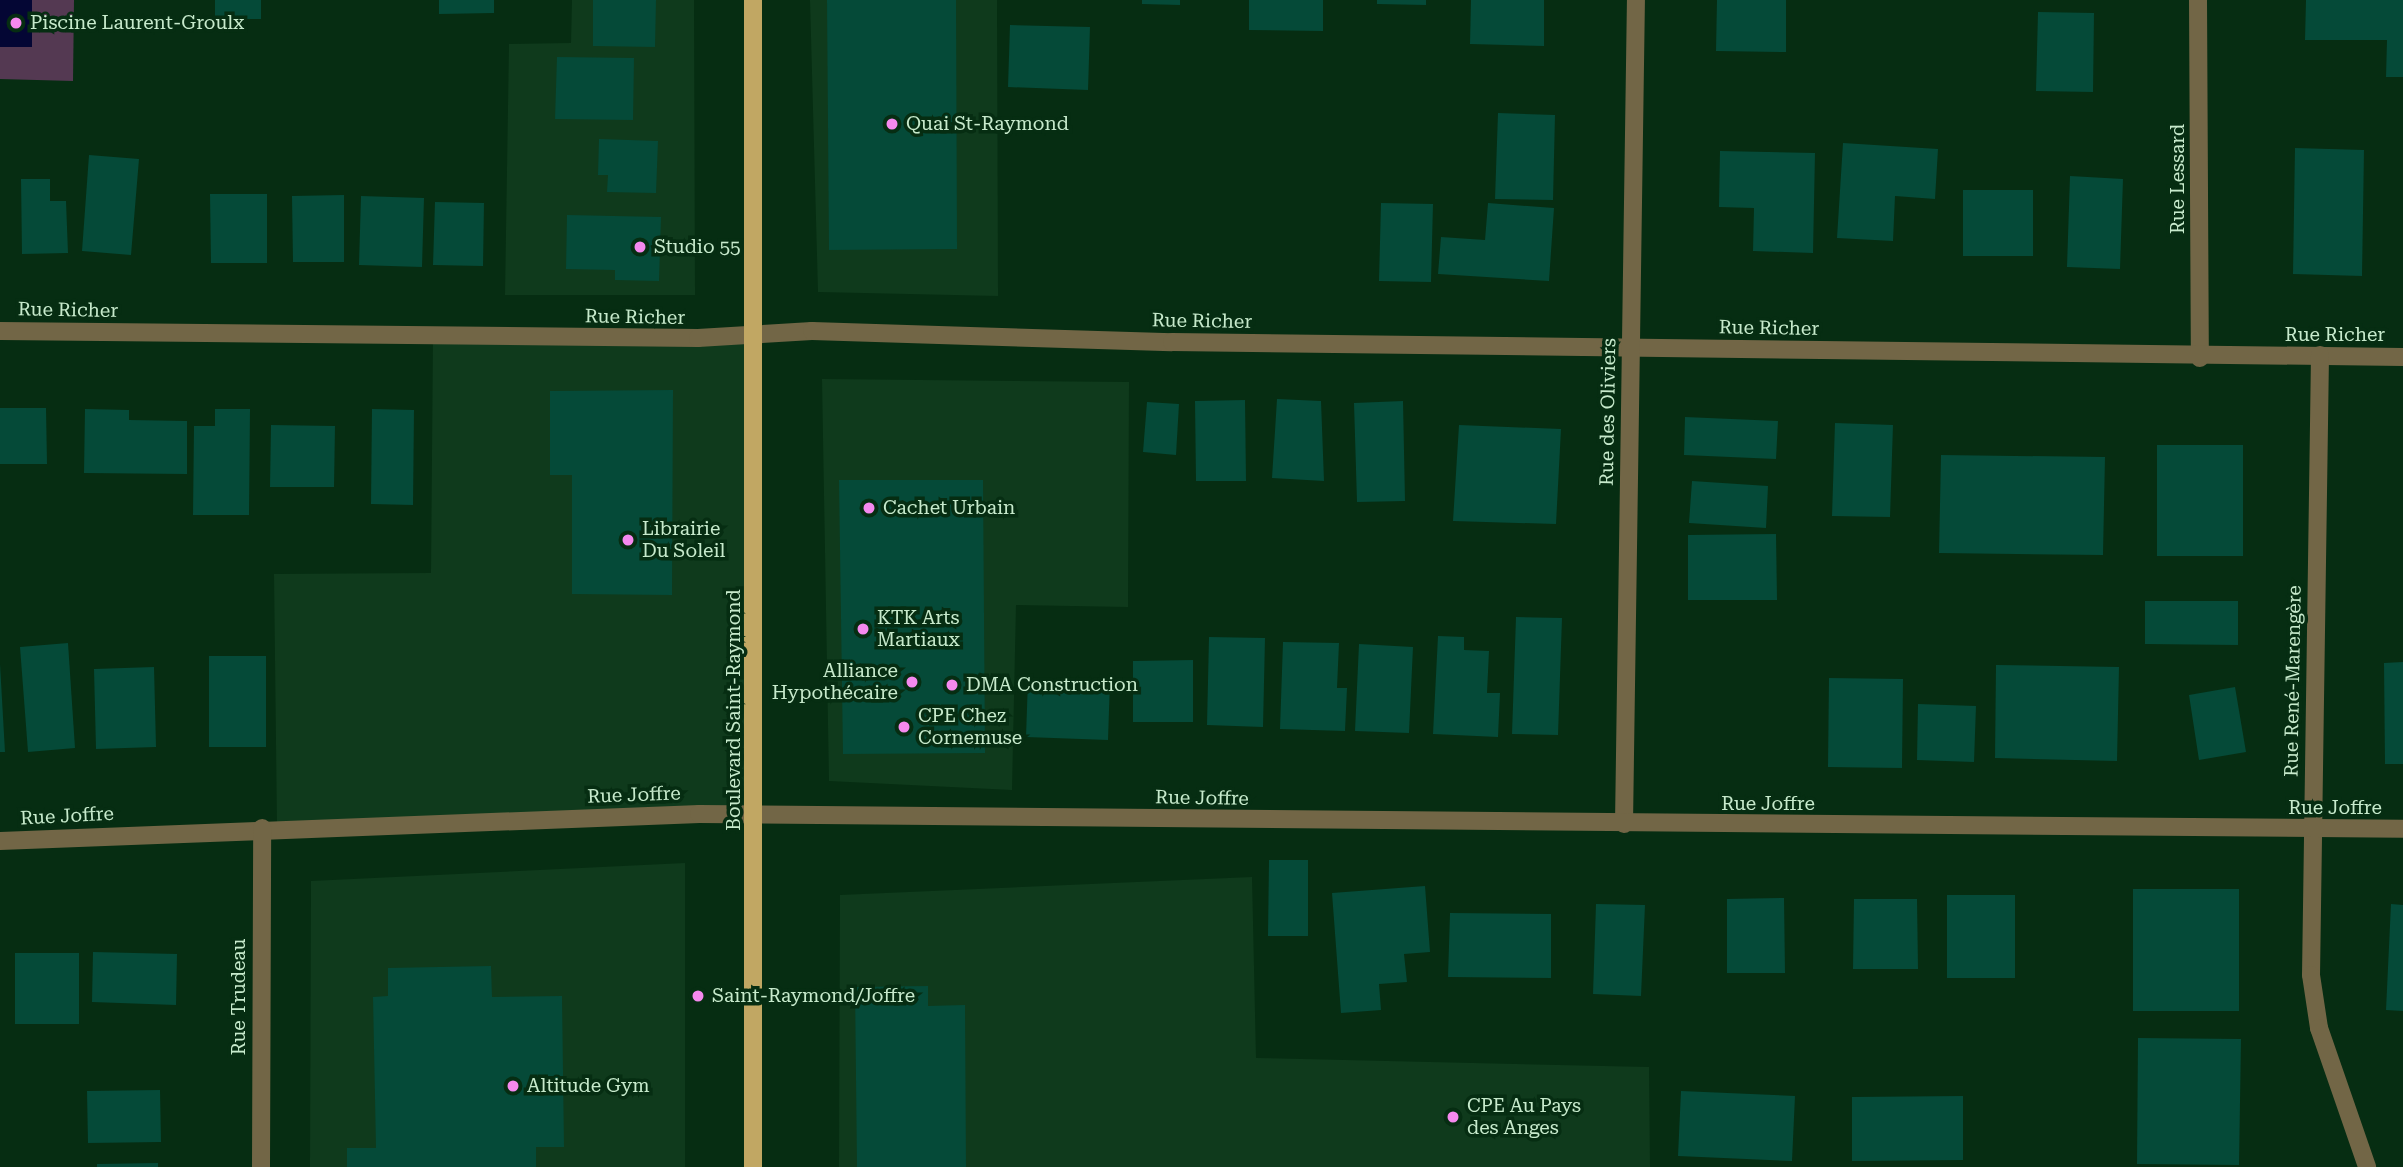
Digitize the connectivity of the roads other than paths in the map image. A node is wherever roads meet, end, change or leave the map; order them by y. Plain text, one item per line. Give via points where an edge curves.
1 (753, 0) edge
2 (1636, 0) edge
3 (2198, 0) edge
4 (0, 331) edge
5 (755, 334) junction
6 (1629, 347) junction
7 (2320, 355) junction
8 (2403, 357) edge
9 (2200, 358) junction
10 (755, 815) junction
11 (1625, 824) junction
12 (262, 828) junction
13 (2312, 829) junction
14 (2403, 830) edge
15 (0, 841) edge
16 (261, 1167) edge
17 (753, 1167) edge
18 (2367, 1167) edge

1 - 5 main road, Boulevard Saint-Raymond
2 - 6 street, Rue des Oliviers
3 - 9 street, Rue Lessard
4 - 5 street, Rue Richer
5 - 6 street, Rue Richer
5 - 10 main road, Boulevard Saint-Raymond
6 - 9 street, Rue Richer
6 - 11 street, Rue des Oliviers
7 - 8 street, Rue Richer
7 - 9 street, Rue Richer
7 - 13 street, Rue René-Marengère
10 - 11 street, Rue Joffre
10 - 12 street, Rue Joffre
10 - 17 main road, Boulevard Saint-Raymond
11 - 13 street, Rue Joffre
12 - 15 street, Rue Joffre
12 - 16 street, Rue Trudeau
13 - 14 street, Rue Joffre
13 - 18 street, Rue René-Marengère via 2314,1003

